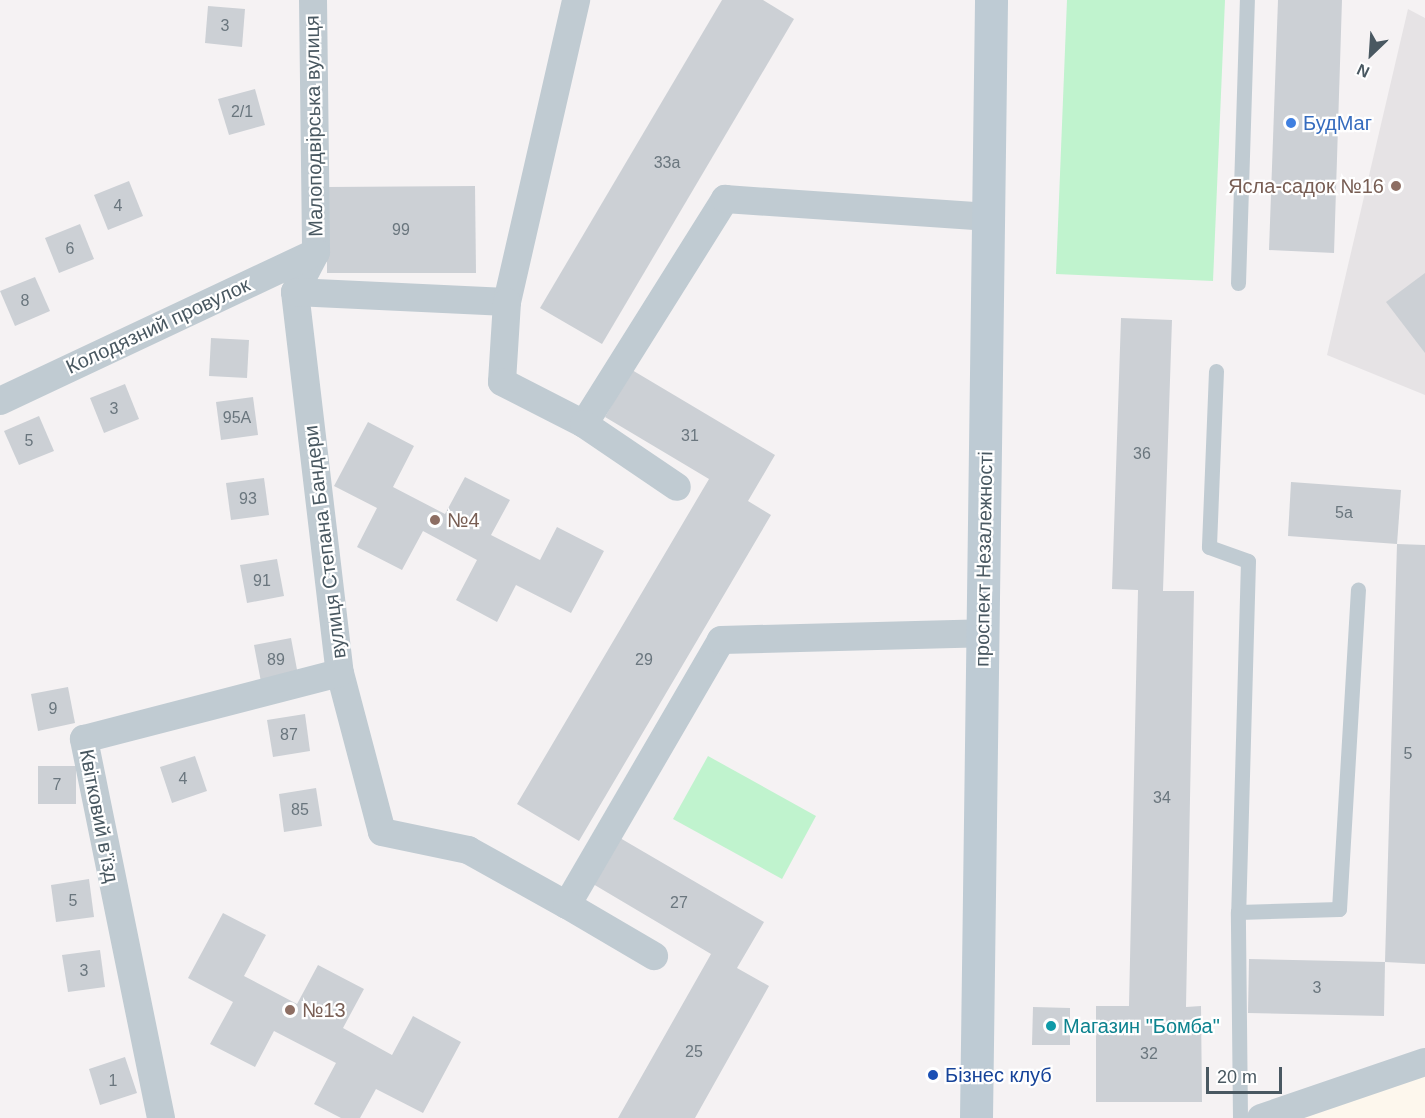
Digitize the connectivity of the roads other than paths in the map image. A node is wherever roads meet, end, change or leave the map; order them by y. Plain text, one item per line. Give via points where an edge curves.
1 (313, 0) edge
2 (576, 0) edge
3 (991, 0) edge
4 (1247, 0) edge
5 (989, 217) junction
6 (316, 252) junction
7 (1238, 284) dead end
8 (295, 292) junction
9 (507, 302) junction
10 (1216, 370) dead end
11 (0, 401) edge
12 (584, 424) junction
13 (677, 487) dead end
14 (1358, 590) dead end
15 (983, 633) junction
16 (340, 673) junction
17 (567, 905) junction
18 (1238, 912) junction
19 (654, 956) dead end
20 (1425, 1062) edge
21 (161, 1118) edge
22 (976, 1118) edge
23 (1240, 1118) edge
24 (1261, 1118) edge

1 - 6 street, Малоподвірська вулиця
2 - 9 street
3 - 5 street, проспект Незалежності
4 - 7 lane
5 - 12 street via 725,199
5 - 15 street, проспект Незалежності
6 - 8 street
6 - 11 street, Колодязний провулок
8 - 9 street
8 - 16 street, вулиця Степана Бандери
9 - 12 street via 502,382
10 - 18 lane via 1209,548 1248,561
12 - 13 street
14 - 18 lane via 1339,909
15 - 17 street via 721,640
15 - 22 street, проспект Незалежності
16 - 17 street, вулиця Степана Бандери via 382,832 468,850
16 - 21 street, Квітковий в’їзд via 84,739
17 - 19 street
18 - 23 lane
20 - 24 street

